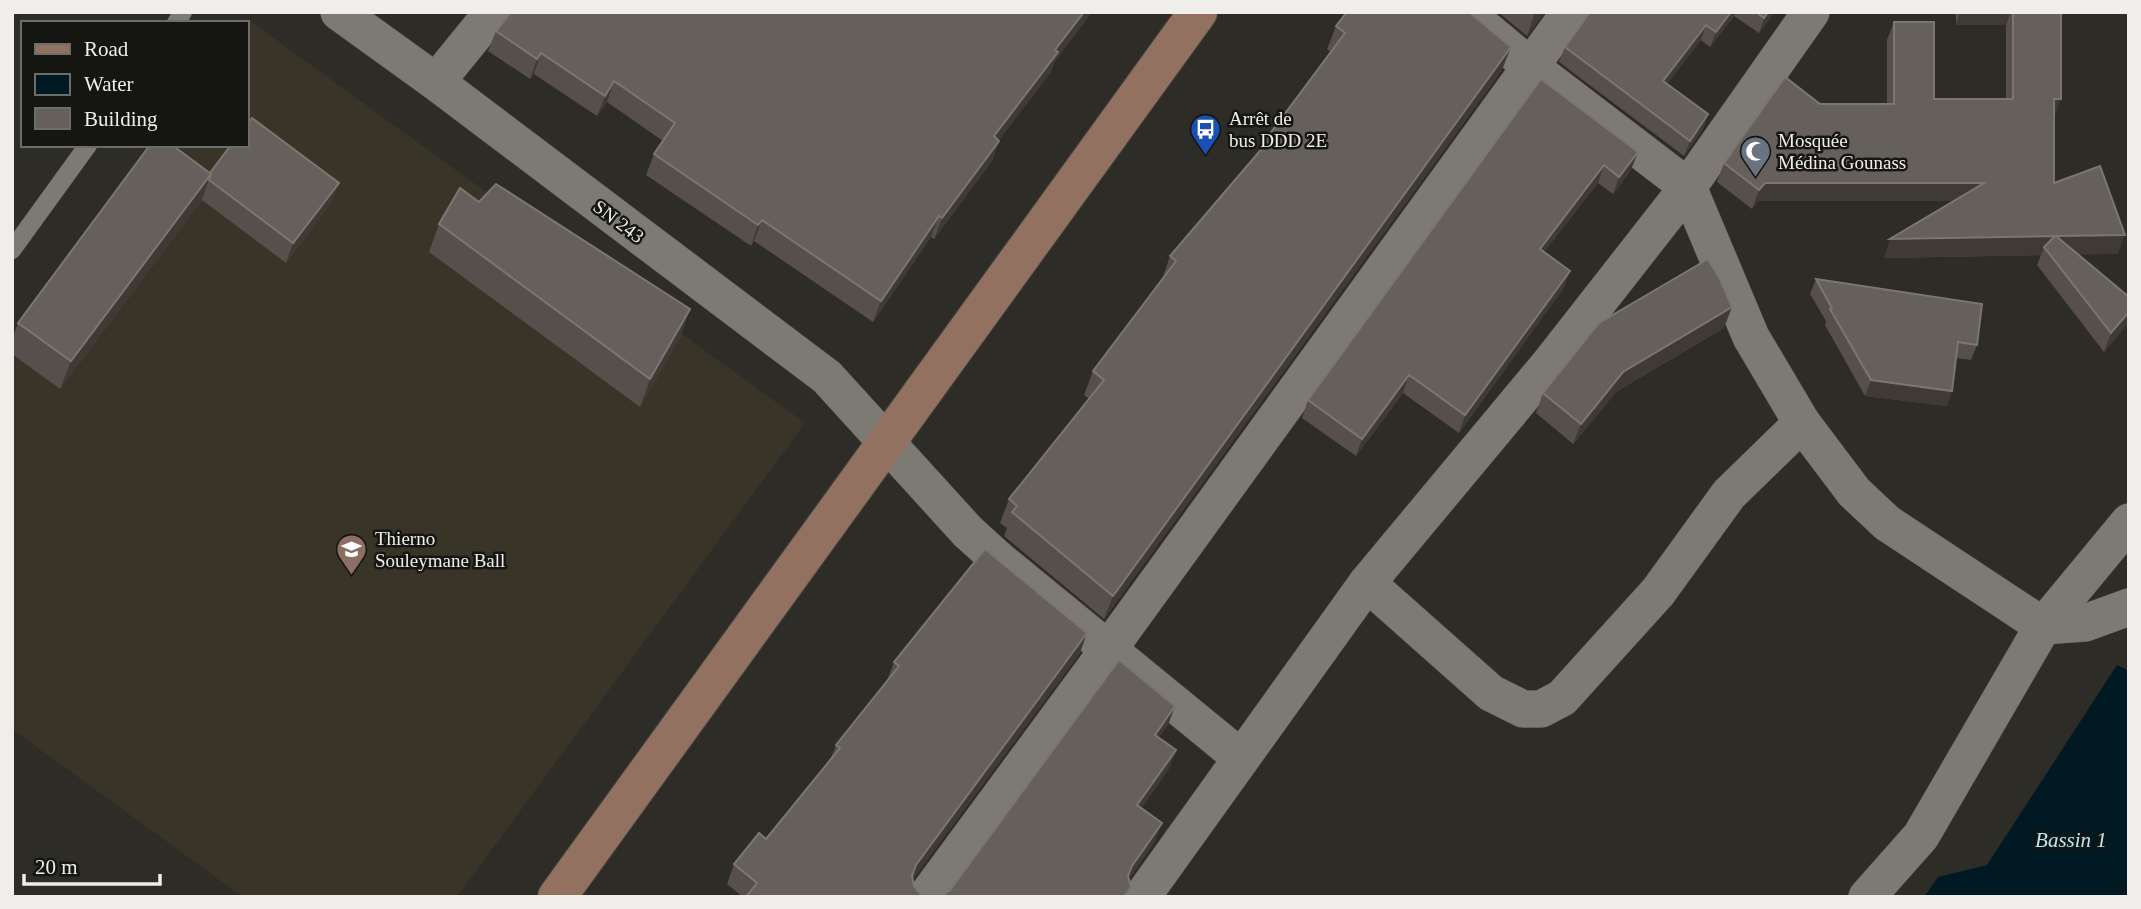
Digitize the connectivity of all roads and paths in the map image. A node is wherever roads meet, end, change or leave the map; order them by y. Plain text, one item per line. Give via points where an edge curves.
1 (339, 12) edge
2 (493, 12) edge
3 (1198, 12) edge
4 (1465, 12) edge
5 (1570, 12) edge
6 (1811, 12) edge
7 (1531, 67) junction
8 (436, 82) junction
9 (87, 147) edge
10 (1688, 187) junction
11 (12, 250) edge
12 (1802, 422) junction
13 (888, 443) junction
14 (2129, 522) edge
15 (1367, 583) junction
16 (2129, 607) edge
17 (2043, 626) junction
18 (1108, 650) junction
19 (1240, 757) junction
20 (557, 897) edge
21 (926, 897) edge
22 (1142, 897) edge
23 (1867, 897) edge

1 - 8 street, SN 243
2 - 8 street
3 - 13 main road
4 - 7 street
5 - 7 street
6 - 10 street
7 - 10 street
7 - 18 street
8 - 13 street, SN 243 via 827,377
9 - 11 lane
10 - 12 street via 1751,337
10 - 15 street via 1551,362
12 - 15 street via 1729,494 1658,592 1562,698 1541,709 1523,709 1491,693
12 - 17 street via 1854,492 1887,523
13 - 18 street, SN 243 via 968,532
13 - 20 main road
14 - 17 street
15 - 19 street
16 - 17 street via 2085,623
17 - 23 street via 1921,836
18 - 19 street, SN 243
18 - 21 street
19 - 22 street

